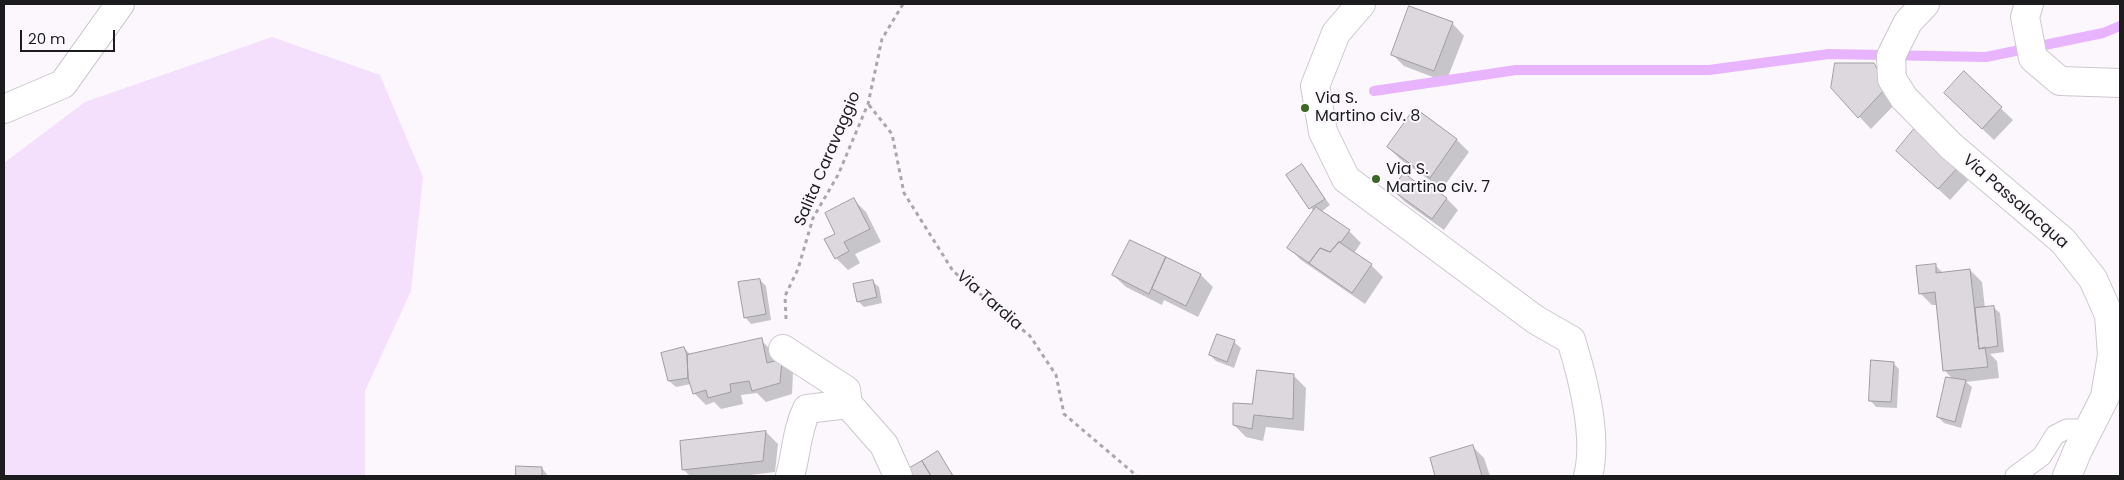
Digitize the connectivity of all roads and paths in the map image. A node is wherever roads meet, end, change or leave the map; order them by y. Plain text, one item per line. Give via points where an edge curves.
1 (120, 4) edge
2 (903, 4) edge
3 (1362, 4) edge
4 (1925, 4) edge
5 (2029, 4) edge
6 (2120, 83) edge
7 (868, 104) junction
8 (4, 109) edge
9 (784, 349) joint
10 (848, 404) junction
11 (2088, 429) junction
12 (790, 476) edge
13 (898, 476) edge
14 (1137, 476) edge
15 (1588, 476) edge
16 (2015, 476) edge
17 (2067, 476) edge

1 - 8 street via 63,84
2 - 7 path, Salita Caravaggio via 882,39
3 - 15 street via 1336,33 1315,86 1323,132 1346,179 1536,320 1571,340 1582,376 1589,425 1592,462
4 - 11 street, Via Passalacqua via 1908,22 1891,56 1892,80 1904,98 1951,146 2063,241 2093,279 2109,315 2112,355 2105,397
5 - 6 street via 2025,17 2033,58 2060,81
7 - 9 path, Salita Caravaggio via 838,175 814,218 798,269 785,296
7 - 14 path, Via Tardia via 892,134 904,193 953,271 1030,336 1056,375 1064,414
9 - 10 street via 846,390
10 - 12 street via 807,409 787,425 795,459
10 - 13 street via 884,446
11 - 16 lane via 2067,429 2055,435 2042,456
11 - 17 street, Via Passalacqua

